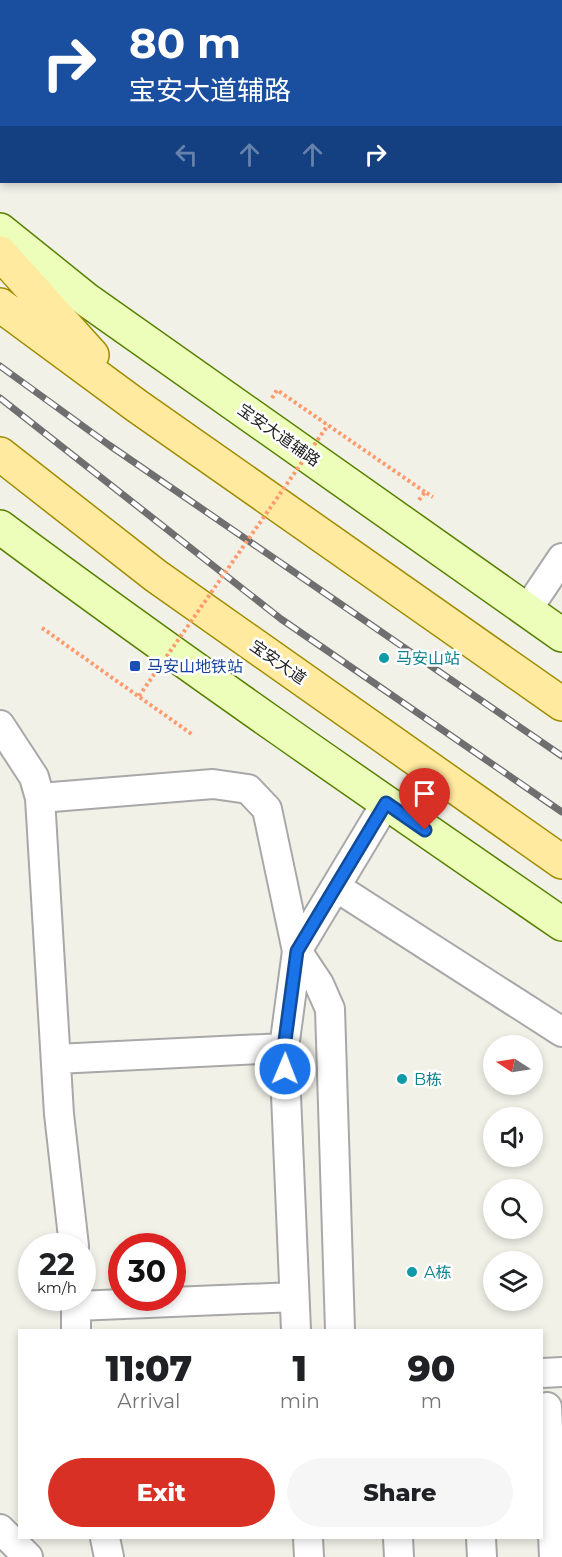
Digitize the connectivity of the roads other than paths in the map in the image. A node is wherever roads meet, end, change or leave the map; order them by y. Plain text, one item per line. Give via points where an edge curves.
1 (0, 230) edge
2 (0, 253) edge
3 (0, 305) edge
4 (138, 406) junction
5 (0, 454) edge
6 (0, 526) edge
7 (562, 558) edge
8 (526, 610) junction
9 (562, 635) edge
10 (562, 704) edge
11 (0, 725) edge
12 (40, 798) junction
13 (386, 803) junction
14 (562, 862) edge
15 (336, 887) junction
16 (562, 924) edge
17 (297, 951) junction
18 (562, 1032) edge
19 (284, 1048) junction
20 (56, 1059) junction
21 (73, 1233) edge
22 (294, 1298) junction
23 (96, 1310) edge
24 (296, 1329) edge
25 (340, 1329) edge
26 (562, 1372) edge
27 (543, 1373) edge
28 (550, 1407) edge
29 (0, 1529) edge
30 (105, 1539) edge
31 (308, 1539) edge
32 (398, 1539) edge
33 (481, 1539) edge
34 (28, 1557) edge
35 (109, 1557) edge
36 (309, 1557) edge
37 (399, 1557) edge
38 (482, 1557) edge
39 (554, 1557) edge

1 - 8 main road, 宝安大道辅路 via 87,300
2 - 4 main road
3 - 4 main road
4 - 10 main road
5 - 14 main road, 宝安大道 via 156,576
6 - 13 main road
7 - 8 street
8 - 9 main road, 宝安大道辅路
11 - 12 street via 34,777
12 - 17 street via 213,784 248,789 267,809
12 - 20 street
13 - 15 street
13 - 16 main road
15 - 17 street
15 - 18 street
17 - 19 street
17 - 25 street via 330,1009
19 - 20 street
19 - 22 street
20 - 21 street
22 - 23 street
22 - 24 street
26 - 27 street
28 - 39 street
29 - 34 street
30 - 35 street
31 - 36 street
32 - 37 street
33 - 38 street

